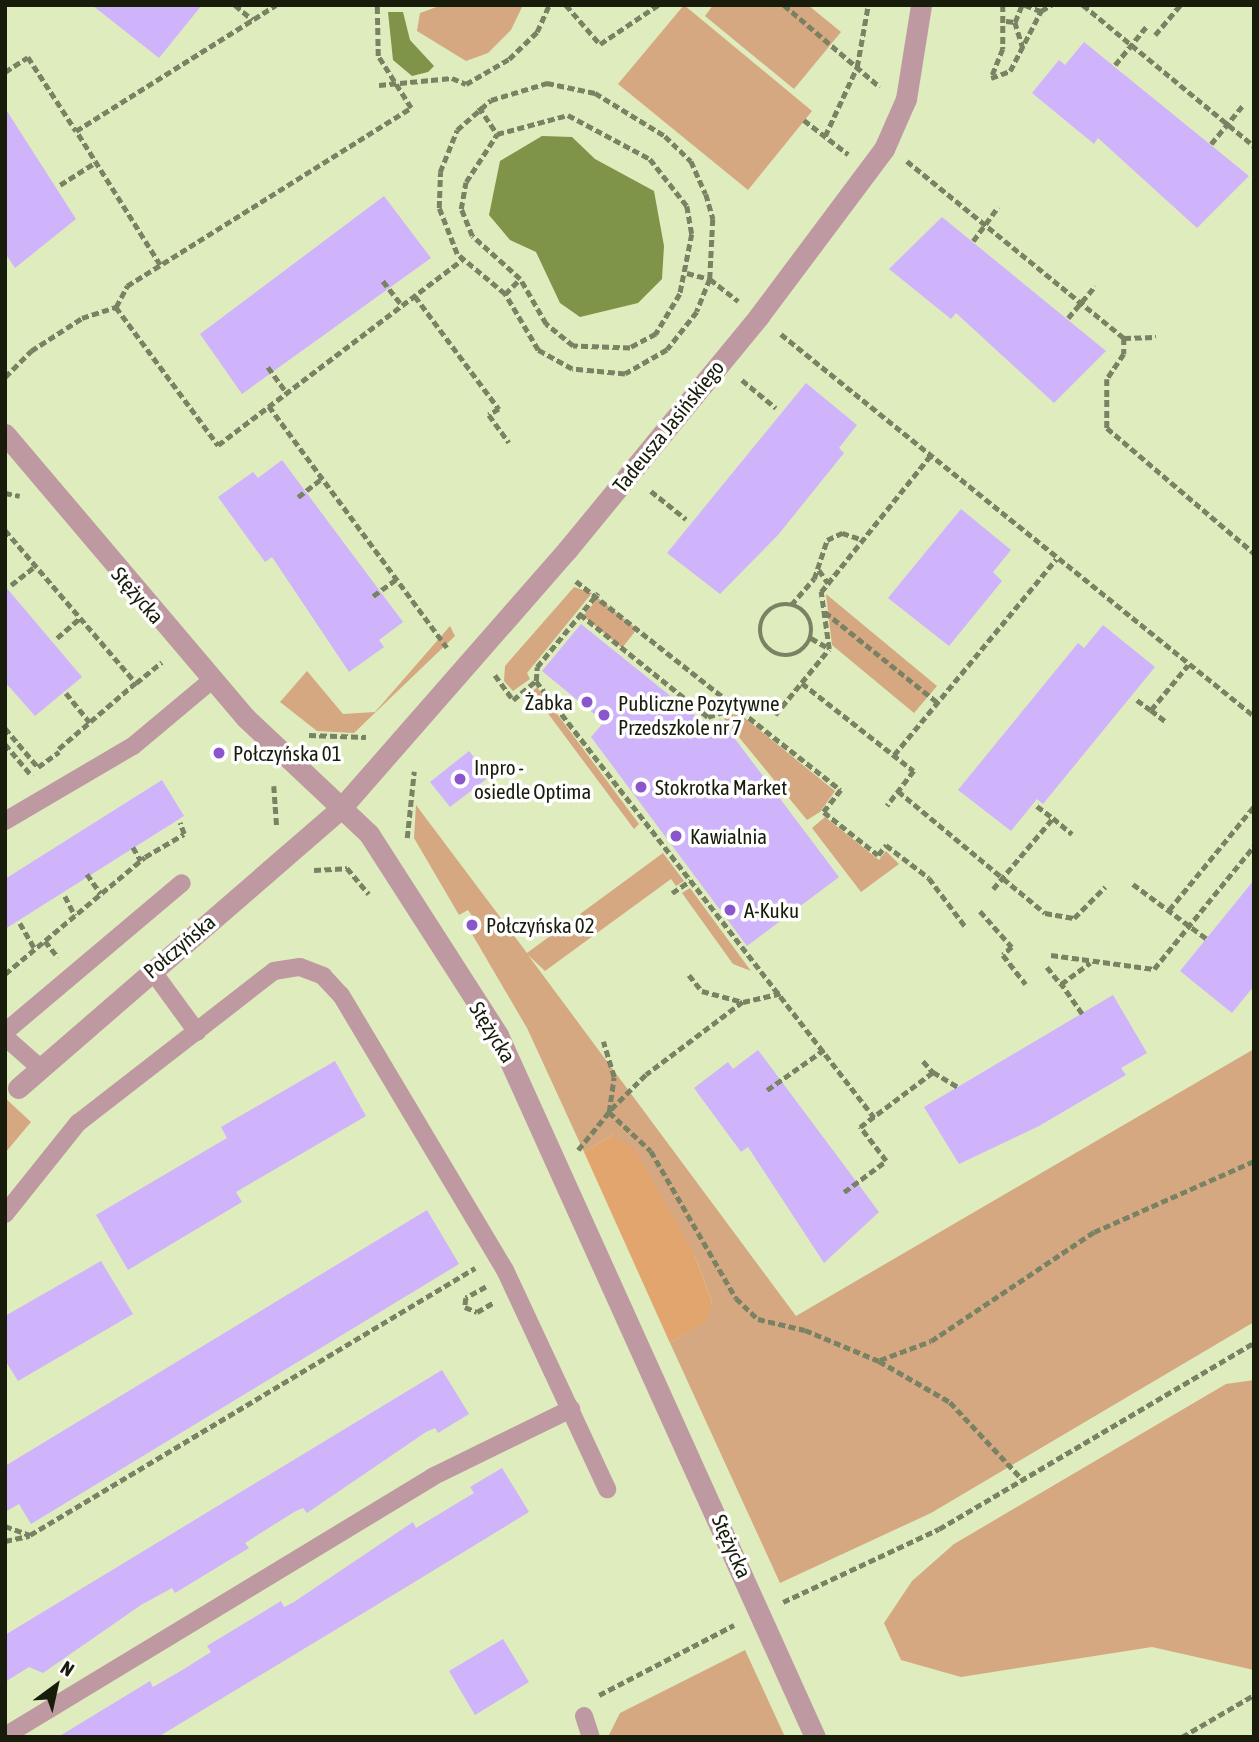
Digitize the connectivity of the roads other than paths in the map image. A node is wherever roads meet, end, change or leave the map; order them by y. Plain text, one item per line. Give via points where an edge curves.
1 (920, 5) edge
2 (9, 445) edge
3 (212, 680) junction
4 (342, 807) junction
5 (5, 821) edge
6 (182, 883) dead end
7 (151, 969) junction
8 (5, 1031) edge
9 (197, 1032) junction
10 (5, 1037) edge
11 (39, 1067) junction
12 (18, 1088) dead end
13 (5, 1214) edge
14 (570, 1409) junction
15 (607, 1489) dead end
16 (584, 1716) road end
17 (5, 1736) edge
18 (591, 1737) edge
19 (815, 1737) edge

1 - 4 street, Tadeusza Jasińskiego via 906,99 884,149 840,213 567,550
2 - 3 street, Stężycka
3 - 4 street, Stężycka
3 - 5 lane via 133,746
4 - 7 street, Połczyńska
4 - 19 street, Stężycka via 369,834 524,1085
6 - 8 lane
7 - 9 lane
7 - 11 street, Połczyńska
9 - 13 lane via 78,1124
9 - 14 lane via 274,971 300,967 323,976 341,995 505,1270
10 - 11 lane
11 - 12 street, Połczyńska
14 - 15 lane
14 - 17 lane via 432,1477
16 - 18 lane

